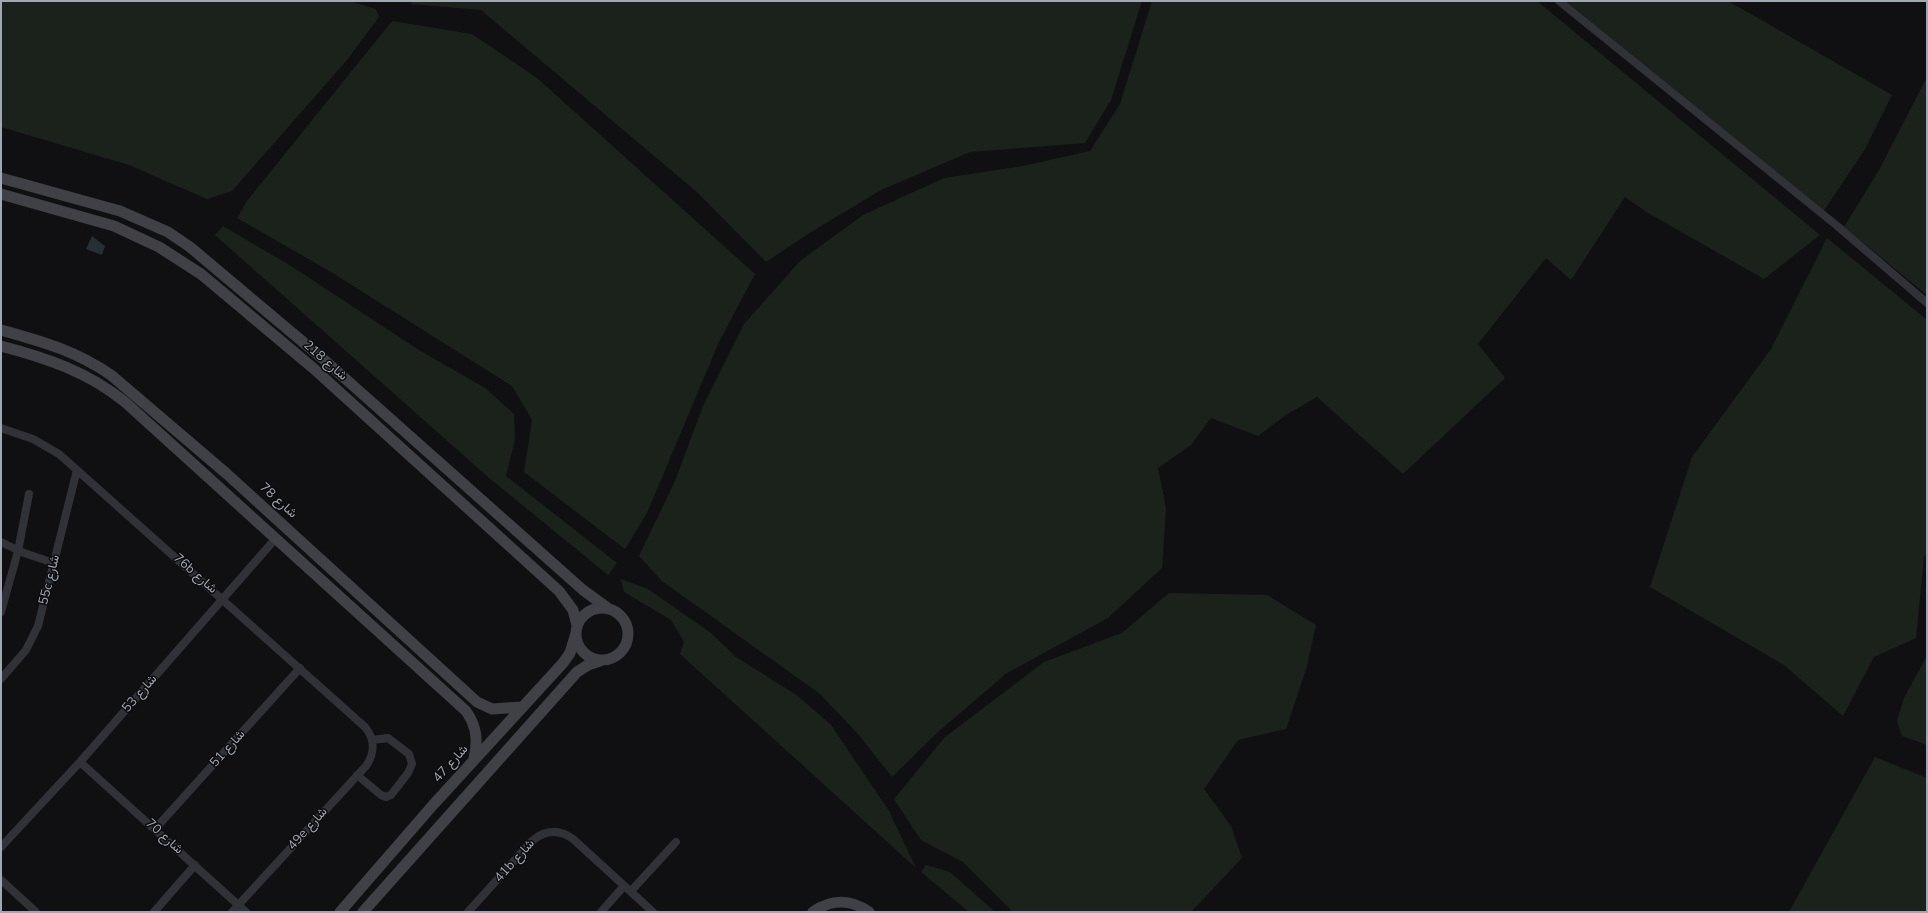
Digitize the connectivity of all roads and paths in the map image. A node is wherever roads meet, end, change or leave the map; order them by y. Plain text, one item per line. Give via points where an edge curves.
1 (1559, 1) edge
2 (1, 178) edge
3 (1, 194) edge
4 (1927, 303) edge
5 (1, 330) edge
6 (1, 346) edge
7 (153, 427) junction
8 (1, 428) edge
9 (206, 456) junction
10 (77, 470) junction
11 (29, 494) dead end
12 (235, 501) junction
13 (270, 514) junction
14 (276, 538) junction
15 (1, 542) edge
16 (18, 551) junction
17 (54, 563) junction
18 (222, 598) junction
19 (609, 609) junction
20 (1, 612) edge
21 (577, 629) junction
22 (600, 661) junction
23 (300, 668) junction
24 (1, 679) edge
25 (521, 707) junction
26 (372, 740) junction
27 (474, 759) junction
28 (80, 762) junction
29 (357, 775) junction
30 (156, 829) junction
31 (676, 842) dead end
32 (1, 847) edge
33 (195, 865) junction
34 (1, 880) edge
35 (628, 889) junction
36 (238, 905) junction
37 (36, 912) edge
38 (154, 912) edge
39 (232, 912) edge
40 (246, 912) edge
41 (340, 912) edge
42 (363, 912) edge
43 (468, 912) edge
44 (601, 912) edge
45 (654, 912) edge
46 (813, 912) edge
47 (869, 912) edge

1 - 4 street via 1836,225
2 - 19 street via 120,211 162,229 190,247 322,358 583,590
3 - 21 street, شارع 218 via 114,226 159,247 201,274 313,368 559,591 571,606
5 - 9 street, شارع 78 via 55,345 91,362 130,390
6 - 7 street via 48,359 87,376 115,394
7 - 9 street via 169,436 198,461 203,461
7 - 12 street
8 - 10 street, 76b شارع via 46,446
9 - 13 street, شارع 78
10 - 17 street, 55c شارع
10 - 18 street, 76b شارع
11 - 16 street
12 - 13 street via 237,497 241,497 260,511
12 - 14 street
13 - 25 street, شارع 78 via 477,702 492,709
14 - 18 street, شارع 53
14 - 27 street via 466,711 477,732
15 - 16 street
16 - 17 street
16 - 20 street
17 - 24 street, 55c شارع via 35,635 21,657
18 - 23 street, 76b شارع
18 - 28 street, شارع 53
19 - 21 street via 602,608 587,613
19 - 22 street via 622,617 628,631 628,639 621,653
21 - 22 street via 578,644 584,654
21 - 25 street, شارع 47 via 567,658
22 - 42 street via 577,672
23 - 26 street, 76b شارع via 365,727
23 - 30 street, شارع 51
25 - 27 street, شارع 47
26 - 29 street, 49e شارع via 371,756
26 - 29 street via 391,739 409,754 412,760 411,767 391,795 386,797
27 - 41 street, شارع 47
28 - 30 street, شارع 70
28 - 32 street, شارع 53
29 - 36 street, 49e شارع
30 - 33 street, شارع 70
31 - 35 street
33 - 36 street, شارع 70
33 - 38 street
34 - 37 street
35 - 43 street, 41b شارع via 568,835 542,833
35 - 44 street
35 - 45 street
36 - 39 street, 49e شارع
36 - 40 street, شارع 70
46 - 47 street via 830,903 840,902 859,906

